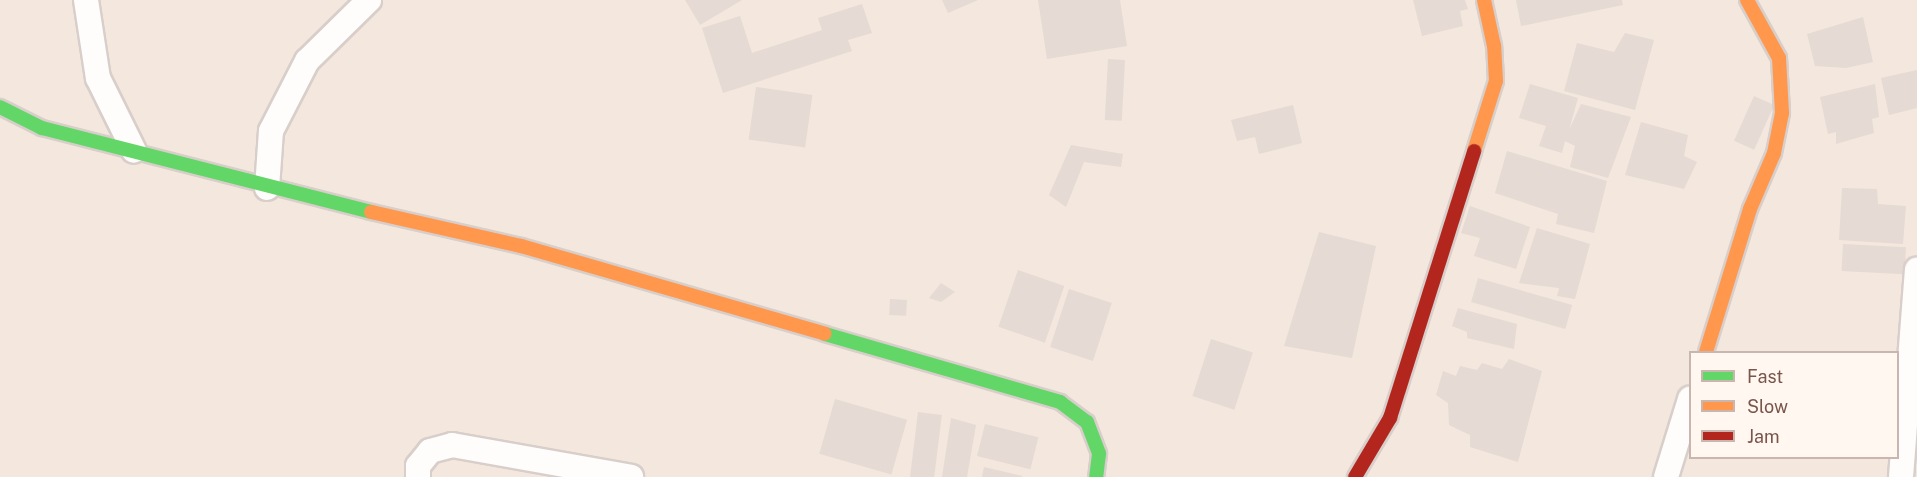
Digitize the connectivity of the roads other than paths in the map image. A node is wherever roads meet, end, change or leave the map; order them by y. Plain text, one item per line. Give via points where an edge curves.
1 (86, 0) edge
2 (1484, 0) edge
3 (1747, 0) edge
4 (366, 1) edge
5 (0, 107) edge
6 (134, 151) junction
7 (267, 188) junction
8 (1917, 270) edge
9 (1706, 351) edge
10 (1689, 402) edge
11 (418, 477) edge
12 (631, 477) edge
13 (1096, 477) edge
14 (1355, 477) edge
15 (1666, 477) edge
16 (1901, 477) edge

1 - 6 street via 98,78
2 - 14 street via 1494,46 1496,81 1390,418
3 - 9 street via 1779,58 1782,113 1774,153 1750,209
4 - 7 street via 307,61 271,131
5 - 6 street via 42,128
6 - 7 street
7 - 13 street via 521,246 1060,402 1088,422 1099,454
8 - 16 street
10 - 15 street
11 - 12 street via 418,466 430,451 452,445

